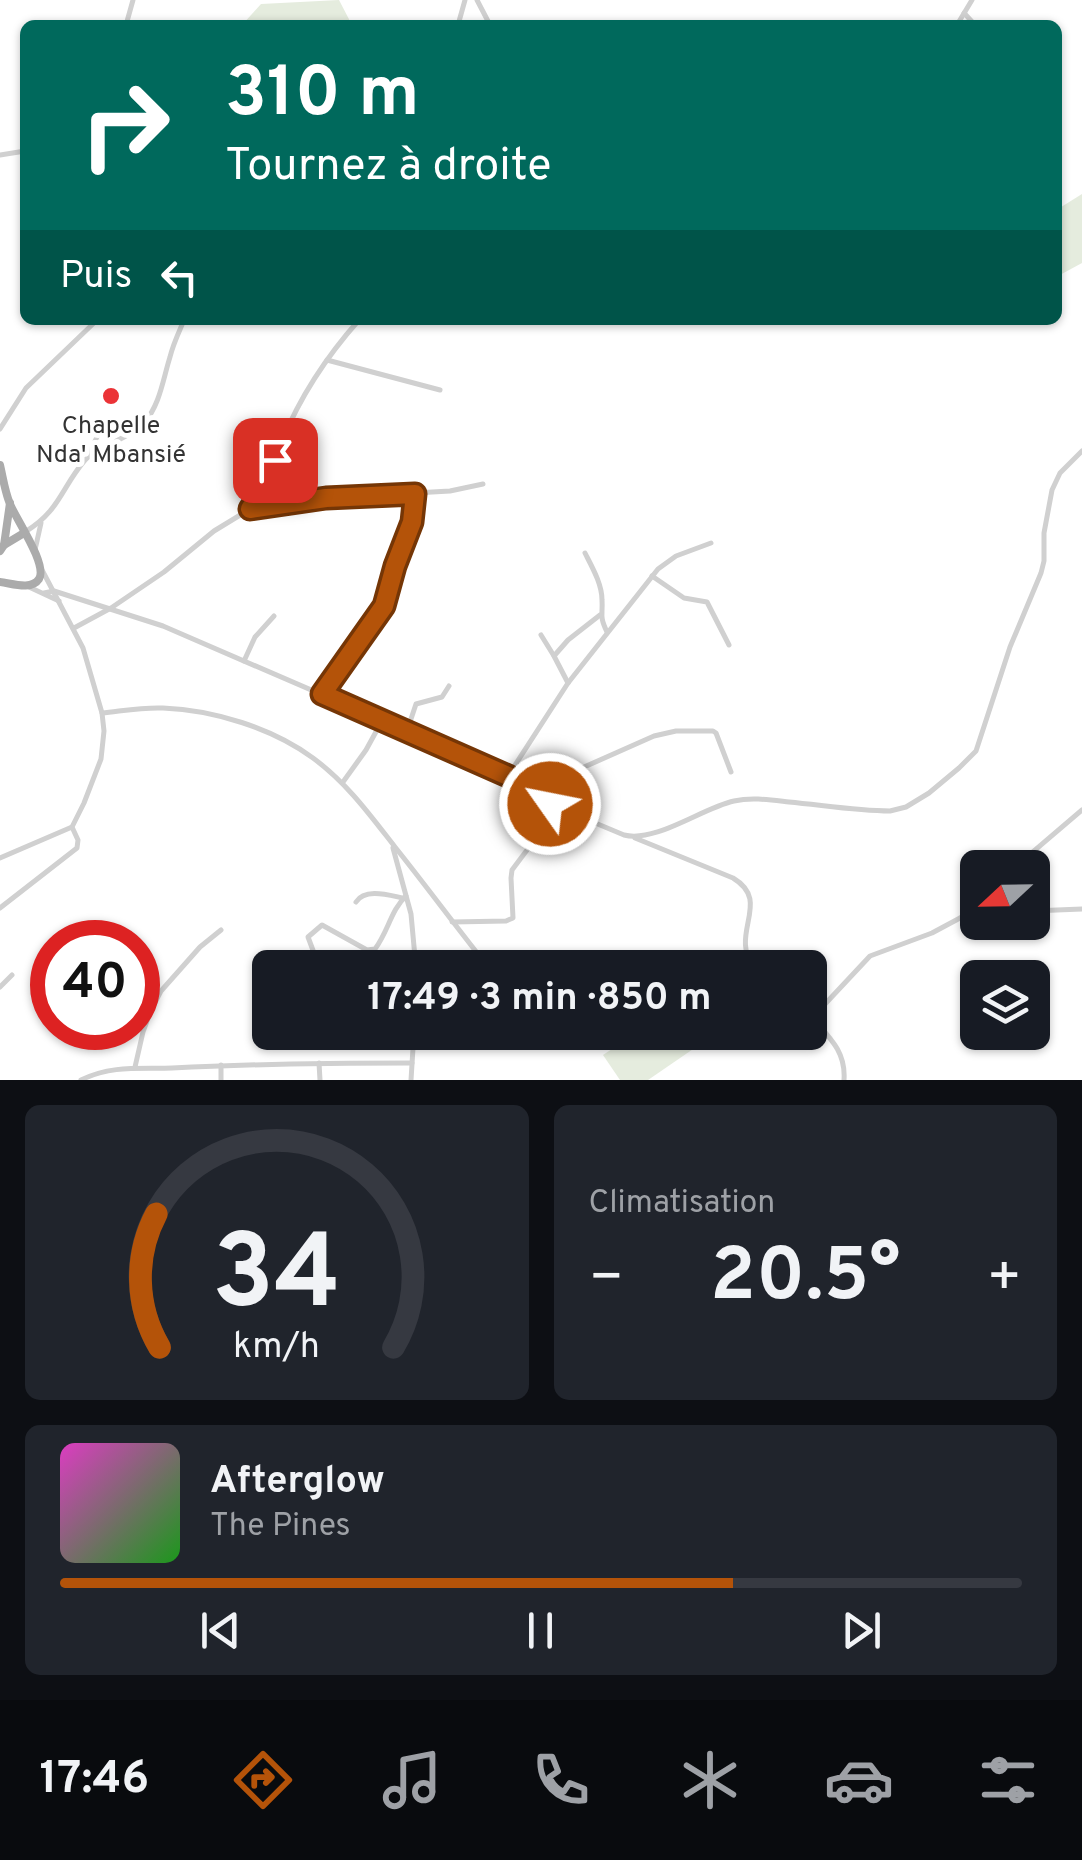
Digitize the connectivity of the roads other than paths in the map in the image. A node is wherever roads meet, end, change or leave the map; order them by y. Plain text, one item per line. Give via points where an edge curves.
1 (972, 0) edge
2 (964, 12) junction
3 (960, 20) edge
4 (970, 20) edge
5 (92, 325) edge
6 (182, 325) edge
7 (355, 325) edge
8 (328, 360) junction
9 (440, 390) dead end
10 (99, 422) dead end
11 (0, 429) edge
12 (1082, 451) edge
13 (86, 457) junction
14 (0, 464) edge
15 (483, 484) dead end
16 (415, 494) junction
17 (10, 503) junction
18 (250, 509) junction
19 (40, 524) junction
20 (24, 532) junction
21 (711, 543) dead end
22 (2, 548) edge
23 (34, 552) junction
24 (585, 553) dead end
25 (40, 567) junction
26 (652, 576) junction
27 (0, 582) edge
28 (26, 586) junction
29 (54, 591) junction
30 (44, 593) junction
31 (59, 601) junction
32 (111, 608) junction
33 (600, 615) junction
34 (274, 616) dead end
35 (74, 628) junction
36 (607, 632) junction
37 (541, 635) dead end
38 (729, 645) dead end
39 (554, 656) junction
40 (244, 660) junction
41 (568, 682) junction
42 (448, 686) dead end
43 (322, 694) junction
44 (102, 714) junction
45 (383, 720) junction
46 (407, 731) junction
47 (731, 772) dead end
48 (508, 776) junction
49 (343, 782) junction
50 (530, 790) junction
51 (1082, 810) edge
52 (72, 826) junction
53 (633, 837) junction
54 (392, 843) junction
55 (1035, 850) edge
56 (0, 858) edge
57 (404, 897) junction
58 (356, 902) dead end
59 (0, 908) edge
60 (1082, 909) edge
61 (1050, 910) edge
62 (960, 918) edge
63 (452, 922) junction
64 (221, 930) dead end
65 (313, 950) edge
66 (366, 950) edge
67 (366, 950) edge
68 (416, 950) edge
69 (475, 950) edge
70 (745, 950) edge
71 (12, 975) dead end
72 (0, 986) edge
73 (827, 1000) edge
74 (827, 1034) edge
75 (413, 1050) edge
76 (319, 1064) junction
77 (412, 1064) junction
78 (220, 1065) junction
79 (135, 1067) junction
80 (81, 1080) edge
81 (221, 1080) edge
82 (320, 1080) edge
83 (412, 1080) edge
84 (844, 1080) edge

1 - 2 street
2 - 3 street
2 - 4 street
5 - 11 street via 42,370
6 - 13 street via 146,421
7 - 8 street
8 - 9 street
8 - 18 street via 307,389
10 - 13 street
12 - 53 street via 1055,483 1041,573 982,738 946,781 896,810 748,799
13 - 19 street
14 - 17 main road
15 - 16 street
16 - 18 street
16 - 43 street via 384,606
17 - 20 main road
17 - 22 main road
18 - 32 street
19 - 20 street
19 - 23 street
20 - 22 main road
20 - 23 main road
21 - 26 street via 667,561
23 - 25 main road
24 - 33 street via 602,599
25 - 28 main road via 38,580
25 - 29 street
26 - 36 street
26 - 38 street via 684,598 707,602
27 - 28 main road
28 - 30 street
29 - 30 street
29 - 31 street
29 - 32 street
30 - 31 street
31 - 35 street
32 - 35 street
32 - 40 street
33 - 36 street
33 - 39 street
34 - 40 street
35 - 44 street
36 - 41 street
37 - 39 street
39 - 41 street
40 - 43 street
41 - 48 street
42 - 46 street via 442,697 416,704
43 - 45 street
44 - 49 street via 162,708 210,714 300,750
44 - 52 street via 101,760
45 - 46 street
45 - 49 street
46 - 48 street
47 - 50 street via 716,733 676,731
48 - 50 street
49 - 54 street
50 - 53 street
50 - 63 street via 533,836 510,878 513,918
51 - 55 street
52 - 56 street
52 - 59 street via 76,848
53 - 70 street via 745,886 751,907
54 - 57 street
54 - 63 street
57 - 58 street via 363,894
57 - 67 street via 376,949
57 - 68 street
60 - 61 street
62 - 73 street via 870,956
63 - 69 street
64 - 79 street via 162,991
65 - 66 street via 308,938 322,925
71 - 72 street
74 - 84 street via 841,1054
75 - 77 street
76 - 77 street
76 - 78 street
76 - 82 street
77 - 83 street
78 - 79 street
78 - 81 street
79 - 80 street

